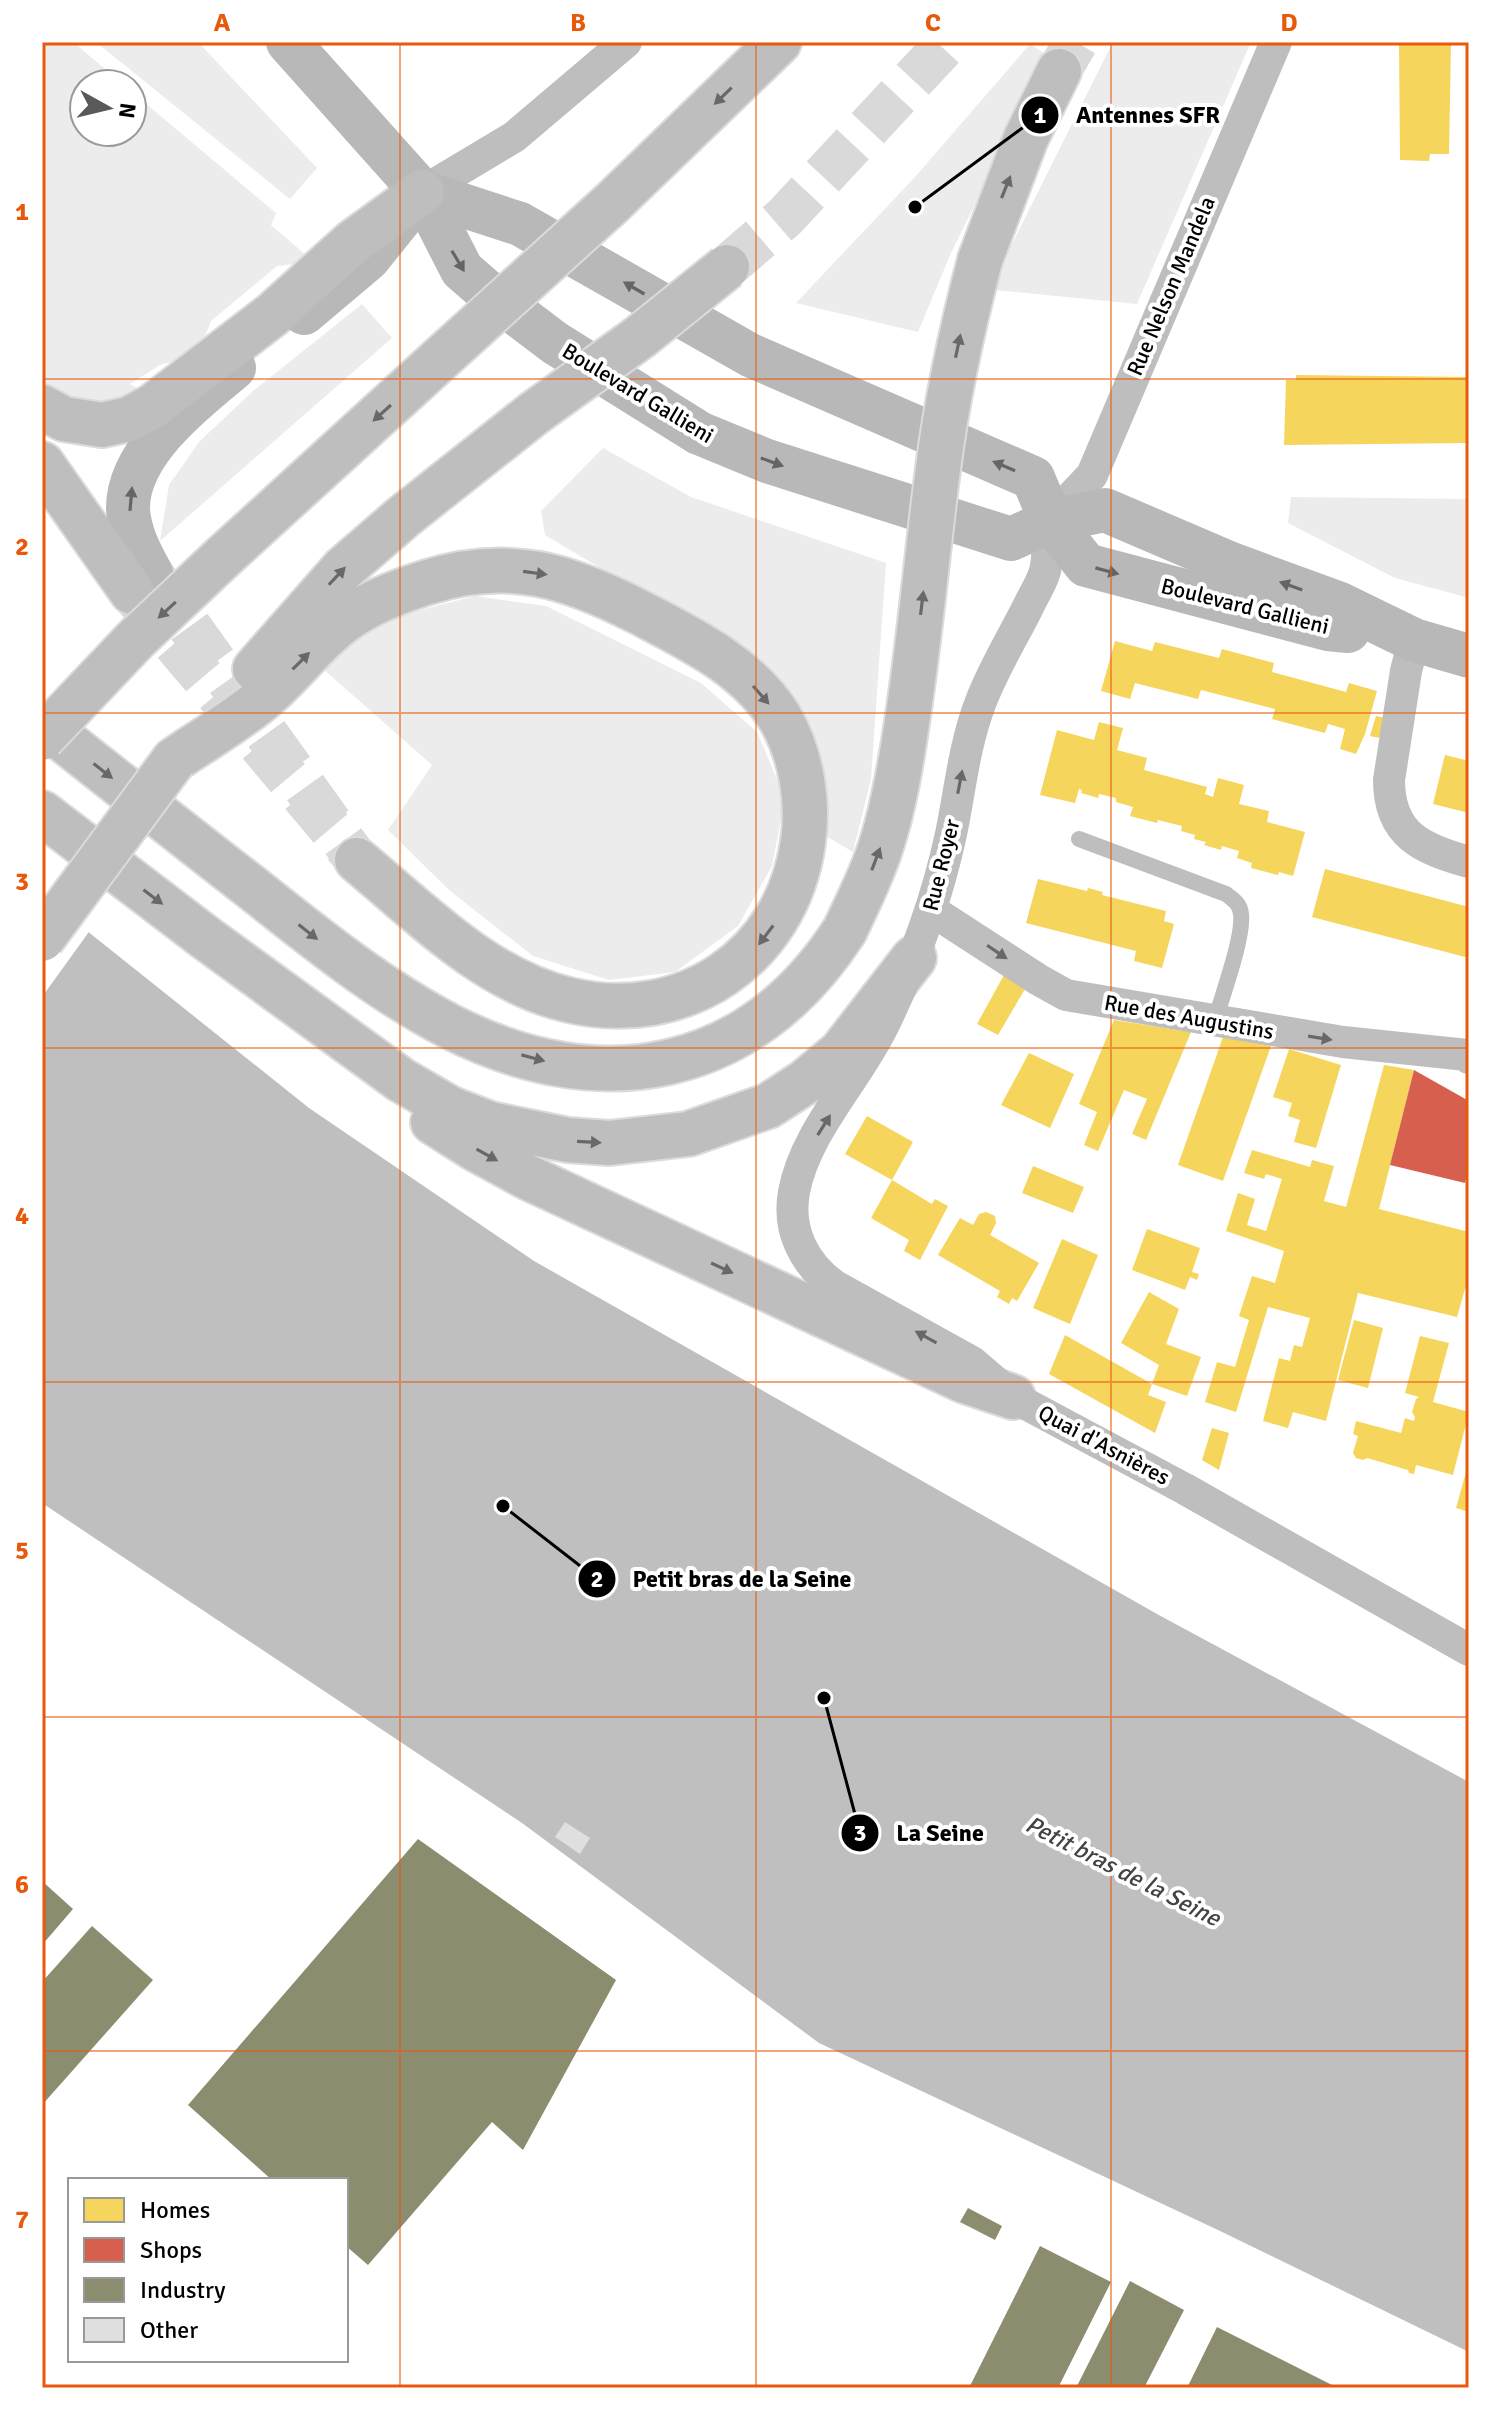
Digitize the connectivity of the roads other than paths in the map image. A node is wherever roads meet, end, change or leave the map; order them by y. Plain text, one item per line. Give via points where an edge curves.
1 (288, 42) edge
2 (626, 42) edge
3 (779, 42) edge
4 (1276, 42) edge
5 (1059, 71) tunnel mouth
6 (422, 192) junction
7 (727, 267) tunnel mouth
8 (42, 407) edge
9 (42, 464) edge
10 (1051, 521) junction
11 (1414, 640) junction
12 (1469, 656) edge
13 (42, 723) edge
14 (42, 738) edge
15 (174, 760) junction
16 (44, 815) edge
17 (1079, 839) dead end
18 (357, 860) dead end
19 (1469, 862) edge
20 (931, 910) junction
21 (206, 938) junction
22 (42, 939) edge
23 (914, 958) junction
24 (1215, 1021) junction
25 (1468, 1056) edge
26 (794, 1196) joint
27 (1013, 1397) junction
28 (1469, 1650) edge

1 - 6 main road, Boulevard Gallieni
2 - 6 street via 514,137
3 -> 14 main road, bridge via 612,203 136,639
4 - 10 street, Rue Nelson Mandela via 1092,475
13 -> 5 main road, bridge via 347,961 479,1041 543,1061 611,1069 644,1068 704,1052 742,1034 775,1010 828,956 882,845 914,678 959,341 980,260 1026,138
6 - 8 main road via 153,406 102,425 64,419
9 -> 6 main road via 141,582 128,508 137,471 155,444 194,400 368,259
10 -> 6 main road via 1033,478 750,355 520,224
6 -> 10 main road, Boulevard Gallieni via 462,270 555,343 699,433 767,461 1011,539
15 -> 7 main road, bridge via 343,569 533,414
10 - 11 main road, Boulevard Gallieni via 1105,510 1340,604
20 -> 10 street, Rue Royer via 980,703 1045,573
11 - 12 main road, Boulevard Gallieni
11 - 19 street via 1389,798 1399,823 1420,845
15 -> 18 main road via 266,696 320,642 364,609 433,581 510,570 557,577 607,596 744,676 780,720 800,771 805,801 796,874 766,937 707,985 647,1003 569,1000 508,976 468,951
15 - 22 main road, bridge
16 -> 21 main road
17 - 24 lane via 1238,903 1240,931
20 - 23 street, Rue Royer
20 -> 24 street, Rue des Augustins via 1066,995
21 -> 23 main road via 401,1080 451,1109 490,1124 609,1143 688,1134 768,1106 841,1052
21 -> 27 main road via 316,1047 474,1148 936,1368
26 -> 23 street, Rue Royer via 813,1145 884,1025
24 -> 25 street, Rue des Augustins
27 -> 26 street, Quai d'Asnières via 972,1362 820,1275 798,1243
27 - 28 street, Quai d'Asnières

